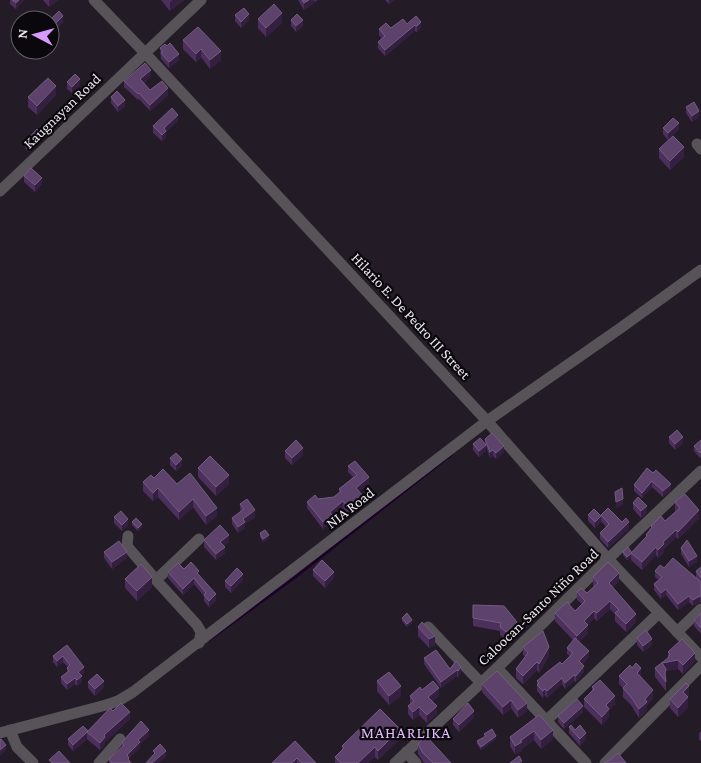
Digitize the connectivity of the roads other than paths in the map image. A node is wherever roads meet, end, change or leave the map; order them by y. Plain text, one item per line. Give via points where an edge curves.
1 (94, 0) edge
2 (201, 0) edge
3 (144, 52) junction
4 (0, 191) edge
5 (701, 270) edge
6 (487, 421) junction
7 (701, 471) edge
8 (128, 536) dead end
9 (199, 539) dead end
10 (608, 559) junction
11 (156, 580) junction
12 (701, 609) edge
13 (659, 613) junction
14 (428, 627) edge
15 (677, 632) junction
16 (199, 643) junction
17 (701, 657) edge
18 (701, 666) edge
19 (497, 668) junction
20 (482, 683) junction
21 (546, 720) junction
22 (7, 733) edge
23 (120, 739) dead end
24 (406, 752) junction
25 (33, 763) edge
26 (99, 763) edge
27 (395, 763) edge
28 (416, 763) edge
29 (586, 763) edge
30 (605, 763) edge

1 - 3 street, Hilario E. De Pedro III Street
2 - 3 street, Kaugnayan Road
3 - 4 street, Kaugnayan Road
3 - 6 street, Hilario E. De Pedro III Street
5 - 6 street, NIA Road
6 - 10 street, Hilario E. De Pedro III Street
6 - 16 street, NIA Road
7 - 10 street, Caloocan-Santo Niño Road
8 - 11 street via 128,546
9 - 11 street
10 - 13 street, Hilario E. De Pedro III Street
10 - 19 street, Caloocan-Santo Niño Road
11 - 16 street via 197,625
12 - 15 street
13 - 15 street, Hilario E. De Pedro III Street
13 - 21 street
14 - 20 street
15 - 17 street, Hilario E. De Pedro III Street
16 - 22 street, NIA Road via 118,701
18 - 30 street
19 - 20 street, Caloocan-Santo Niño Road
19 - 21 street
20 - 24 street, Caloocan-Santo Niño Road
21 - 29 street
22 - 25 street
23 - 26 street
24 - 27 street, Caloocan-Santo Niño Road
24 - 28 street

